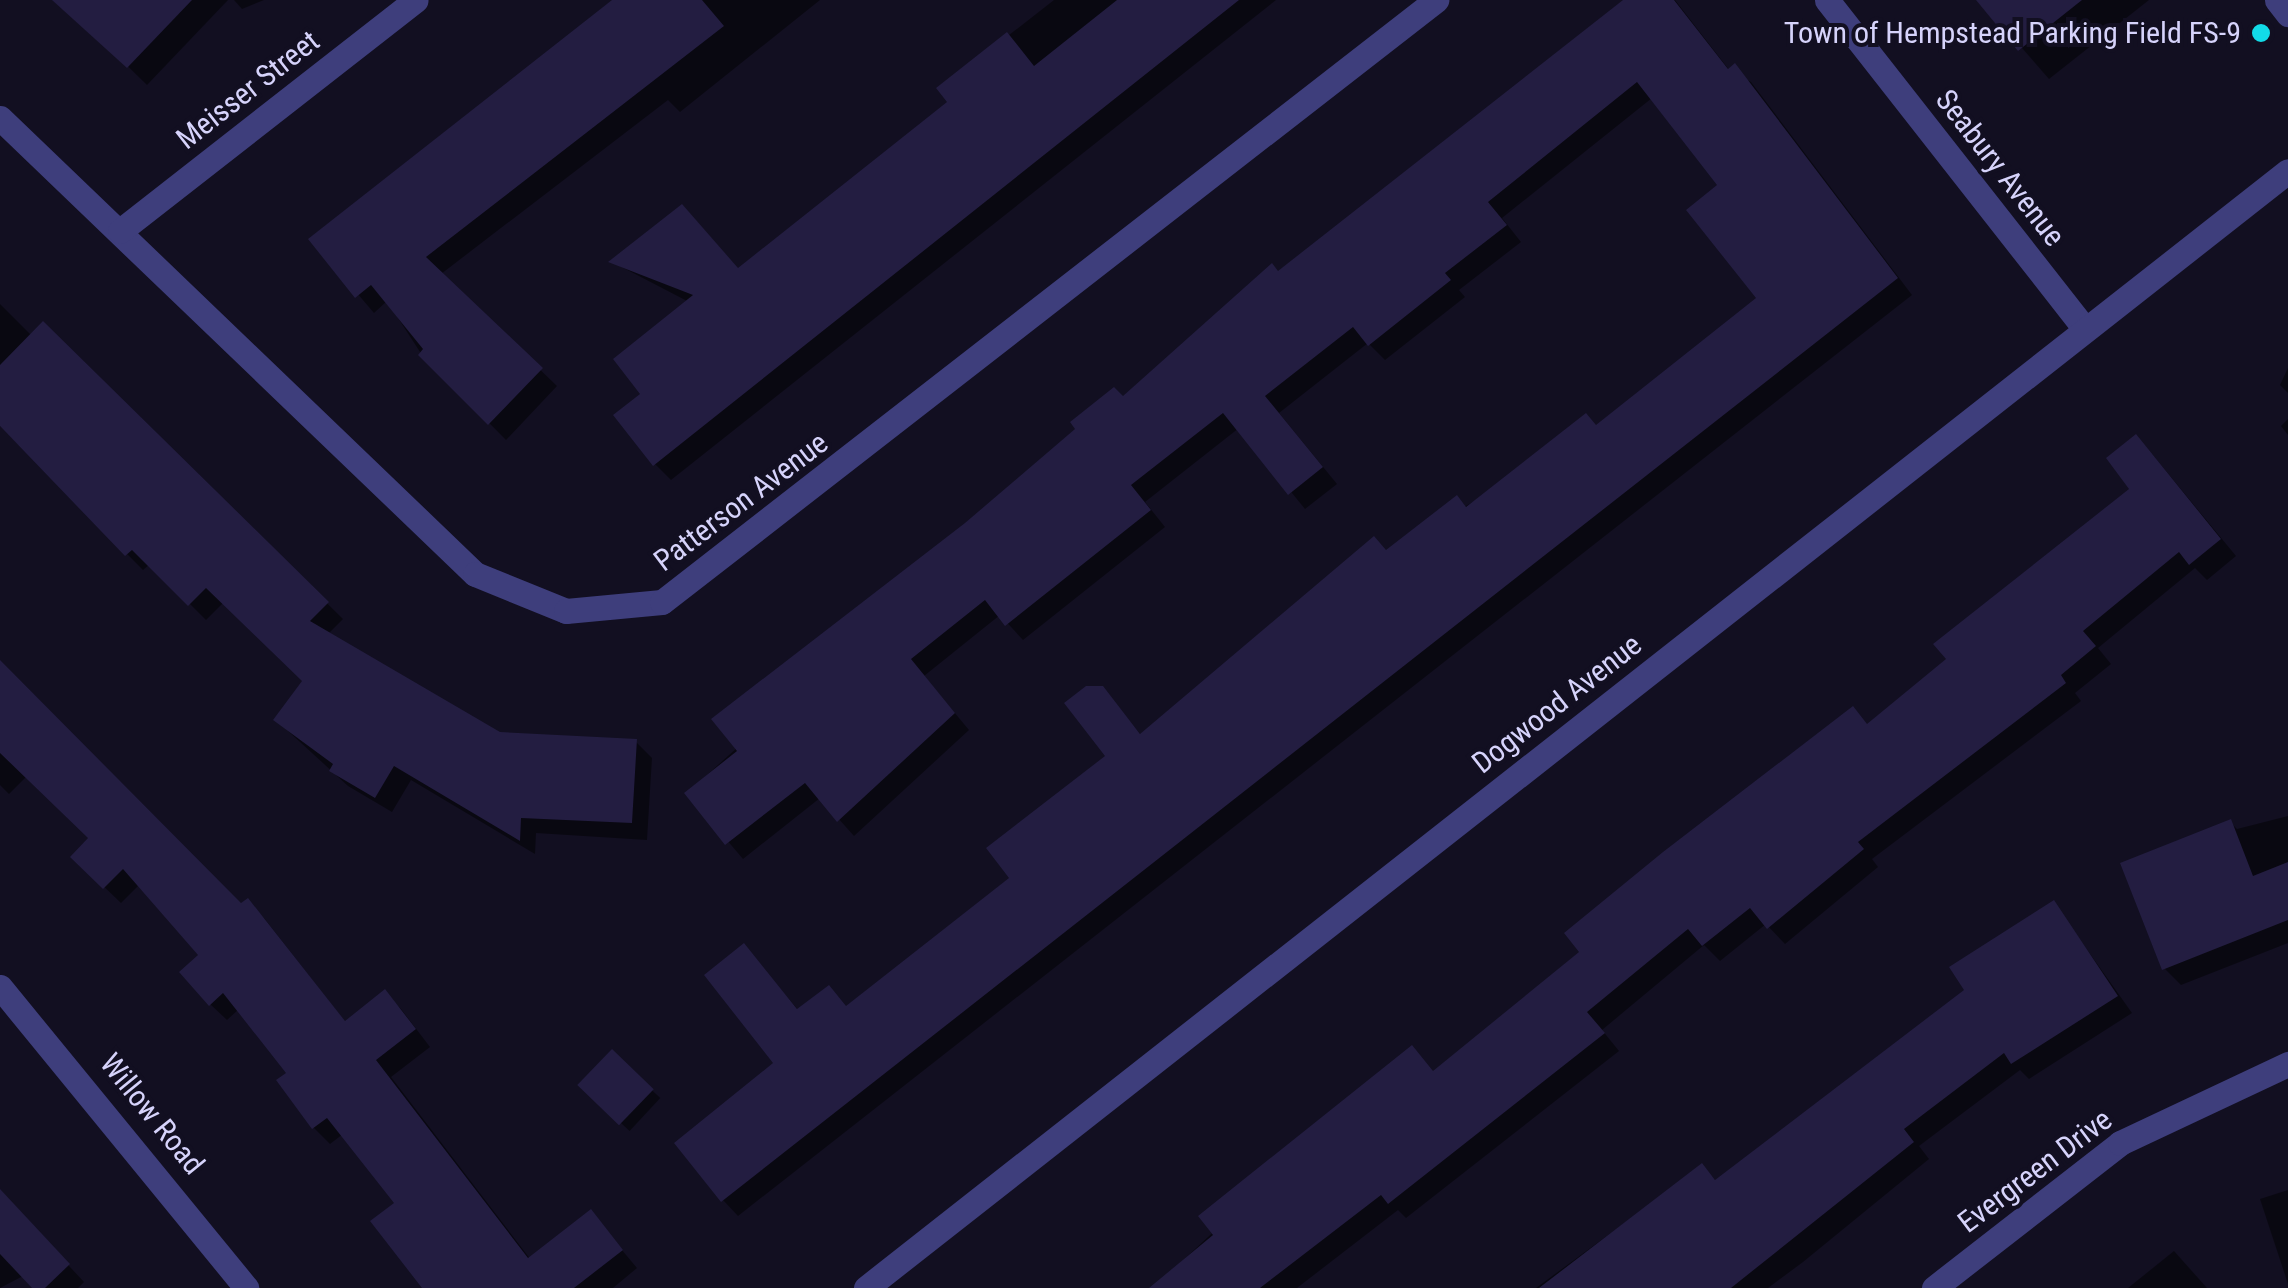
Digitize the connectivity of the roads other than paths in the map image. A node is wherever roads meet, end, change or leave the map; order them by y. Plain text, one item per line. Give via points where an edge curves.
1 (416, 0) edge
2 (1436, 0) edge
3 (1827, 0) edge
4 (2277, 0) edge
5 (2288, 14) edge
6 (0, 118) edge
7 (2288, 170) edge
8 (120, 232) junction
9 (2086, 329) junction
10 (2, 992) edge
11 (2288, 1064) edge
12 (246, 1288) edge
13 (866, 1288) edge
14 (1934, 1288) edge

1 - 8 street, Meisser Street
2 - 8 street, Patterson Avenue via 662,602 566,610 475,574
3 - 9 street, Seabury Avenue
4 - 5 street
6 - 8 street, Patterson Avenue
7 - 9 street, Dogwood Avenue
9 - 13 street, Dogwood Avenue
10 - 12 street, Willow Road
11 - 14 street, Evergreen Drive via 2120,1143

